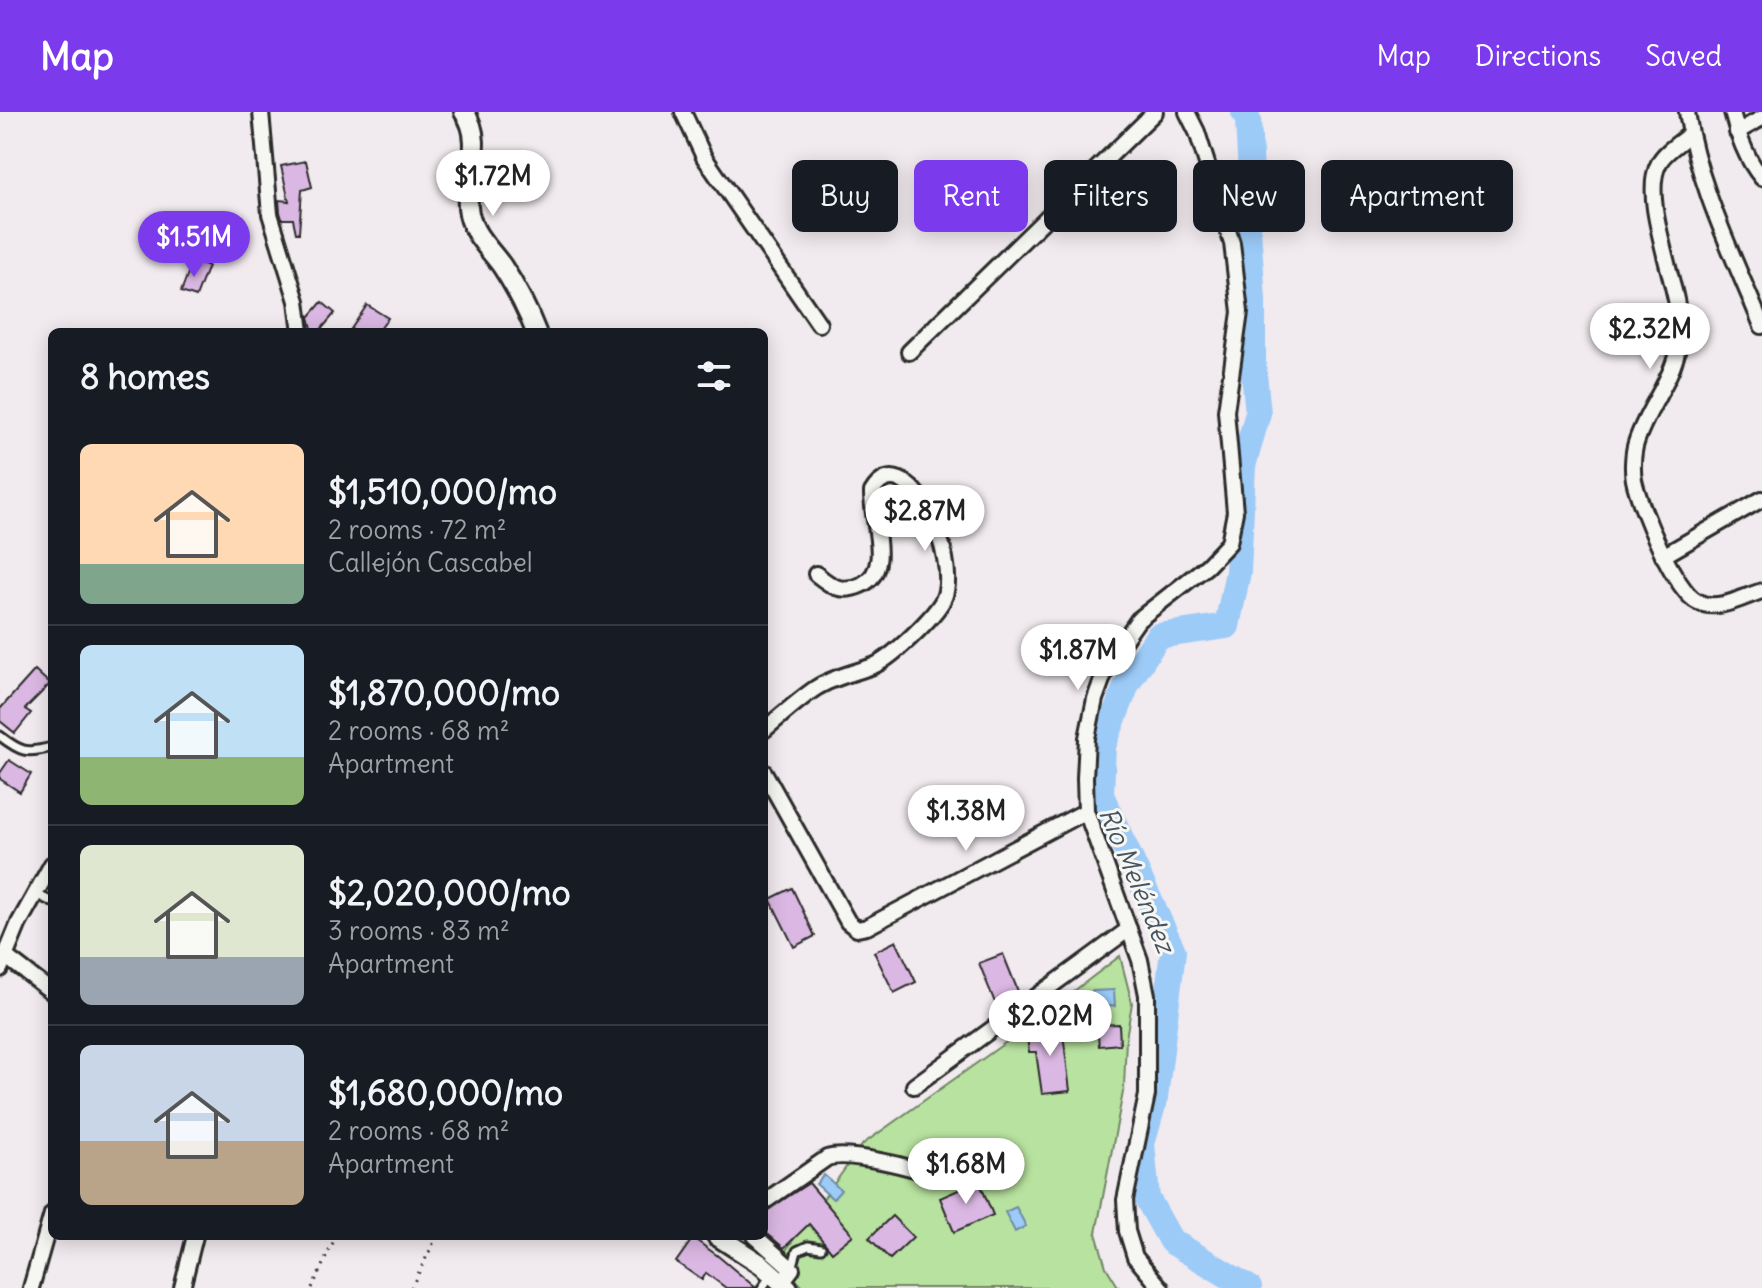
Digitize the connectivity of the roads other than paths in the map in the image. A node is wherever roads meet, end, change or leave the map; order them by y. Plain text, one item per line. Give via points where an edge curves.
1 (261, 112) edge
2 (464, 112) edge
3 (683, 112) edge
4 (1155, 112) edge
5 (1187, 112) edge
6 (1687, 112) edge
7 (1732, 112) edge
8 (1762, 118) edge
9 (1737, 132) junction
10 (1690, 134) junction
11 (1762, 178) edge
12 (819, 324) dead end
13 (1762, 326) edge
14 (302, 328) edge
15 (534, 328) edge
16 (909, 352) dead end
17 (1762, 499) edge
18 (1663, 556) junction
19 (816, 574) dead end
20 (1762, 591) edge
21 (768, 727) edge
22 (0, 736) edge
23 (48, 748) edge
24 (768, 779) edge
25 (1086, 811) junction
26 (48, 872) edge
27 (36, 894) junction
28 (48, 900) edge
29 (1129, 929) junction
30 (3, 962) edge
31 (48, 990) edge
32 (914, 1086) dead end
33 (934, 1176) dead end
34 (768, 1199) edge
35 (48, 1228) edge
36 (194, 1240) edge
37 (723, 1240) edge
38 (757, 1240) edge
39 (821, 1248) dead end
40 (779, 1280) edge
41 (31, 1288) edge
42 (182, 1288) edge
43 (1161, 1288) edge

1 - 14 street via 270,214
2 - 15 street via 475,148 469,213 476,234 502,266
3 - 12 street via 704,157
4 - 16 street
5 - 25 street via 1232,243 1240,312 1226,411 1235,512 1229,543 1138,620 1108,663 1087,738
6 - 10 street
7 - 9 street
8 - 9 street
9 - 11 street
10 - 13 street
10 - 18 street via 1659,161 1653,184 1680,312 1680,342 1635,444 1633,478
17 - 18 street
18 - 20 street via 1683,590 1697,602 1716,606
19 - 21 street via 833,587 851,590 877,573 872,492 889,478 911,487 931,515 947,557 949,581 942,602 895,653 877,665 828,681
22 - 23 lane via 31,752
24 - 25 street via 848,922 857,929
25 - 29 street
26 - 27 street
27 - 28 lane
27 - 30 street
29 - 32 street
29 - 43 street via 1147,995 1148,1054 1147,1095 1125,1200 1127,1231 1135,1257
30 - 31 street
33 - 34 street via 837,1155
35 - 41 street
36 - 42 street
37 - 40 street
38 - 40 street
39 - 40 lane via 797,1251

